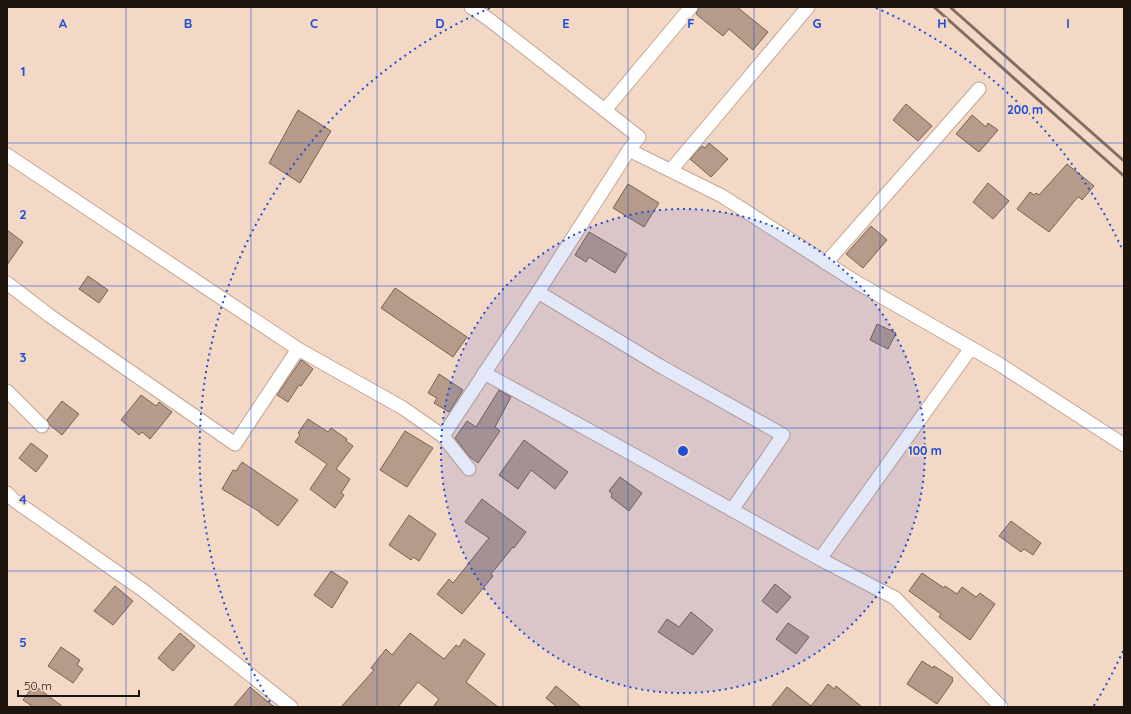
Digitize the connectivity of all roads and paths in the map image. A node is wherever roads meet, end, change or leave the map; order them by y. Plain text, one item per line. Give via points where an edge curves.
1 (471, 7) edge
2 (691, 7) edge
3 (808, 7) edge
4 (979, 89) dead end
5 (605, 110) junction
6 (629, 150) junction
7 (7, 155) edge
8 (671, 170) junction
9 (826, 262) junction
10 (7, 283) edge
11 (538, 292) junction
12 (298, 348) junction
13 (971, 348) junction
14 (484, 373) junction
15 (7, 391) edge
16 (42, 426) dead end
17 (443, 436) junction
18 (1124, 445) edge
19 (469, 469) dead end
20 (7, 493) edge
21 (732, 510) junction
22 (820, 559) junction
23 (291, 707) edge
24 (1001, 707) edge

1 - 5 street
2 - 5 street
3 - 8 street
4 - 9 street
5 - 6 street via 639,137
6 - 8 street
6 - 11 street
7 - 12 street
8 - 9 street via 722,196
9 - 13 street
10 - 12 street via 50,316 235,444
11 - 14 street
11 - 21 street via 660,366 783,435
12 - 17 street via 403,408
13 - 18 street
13 - 22 street
14 - 17 street
14 - 21 street
15 - 16 street
17 - 19 street
20 - 23 street via 144,591
21 - 22 street
22 - 24 street via 895,598

